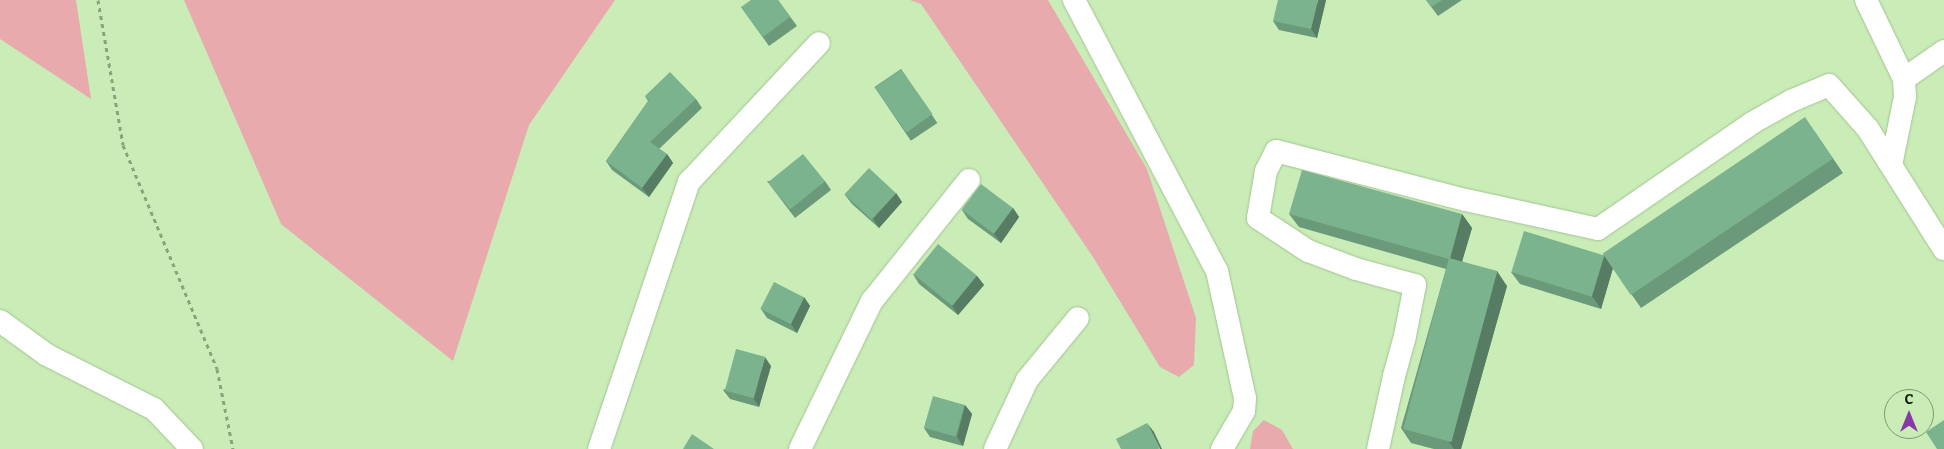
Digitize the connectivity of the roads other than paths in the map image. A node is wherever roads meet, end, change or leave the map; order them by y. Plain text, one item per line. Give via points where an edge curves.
1 (1074, 0) edge
2 (1866, 0) edge
3 (819, 43) dead end
4 (1944, 51) edge
5 (1904, 78) junction
6 (1891, 165) junction
7 (969, 180) dead end
8 (1944, 249) edge
9 (1078, 318) dead end
10 (0, 321) edge
11 (192, 449) edge
12 (599, 449) edge
13 (800, 449) edge
14 (995, 449) edge
15 (1222, 449) edge
16 (1378, 449) edge

1 - 15 street via 1217,271 1245,398 1244,411
2 - 5 street
3 - 12 street via 689,182
4 - 5 street
5 - 6 street via 1905,97
6 - 8 street
6 - 16 street via 1868,129 1829,85 1752,123 1598,229 1466,200 1276,151 1266,171 1258,218 1308,251 1356,269 1415,285
7 - 13 street via 872,300
9 - 14 street via 1027,380
10 - 11 street via 47,355 154,409

